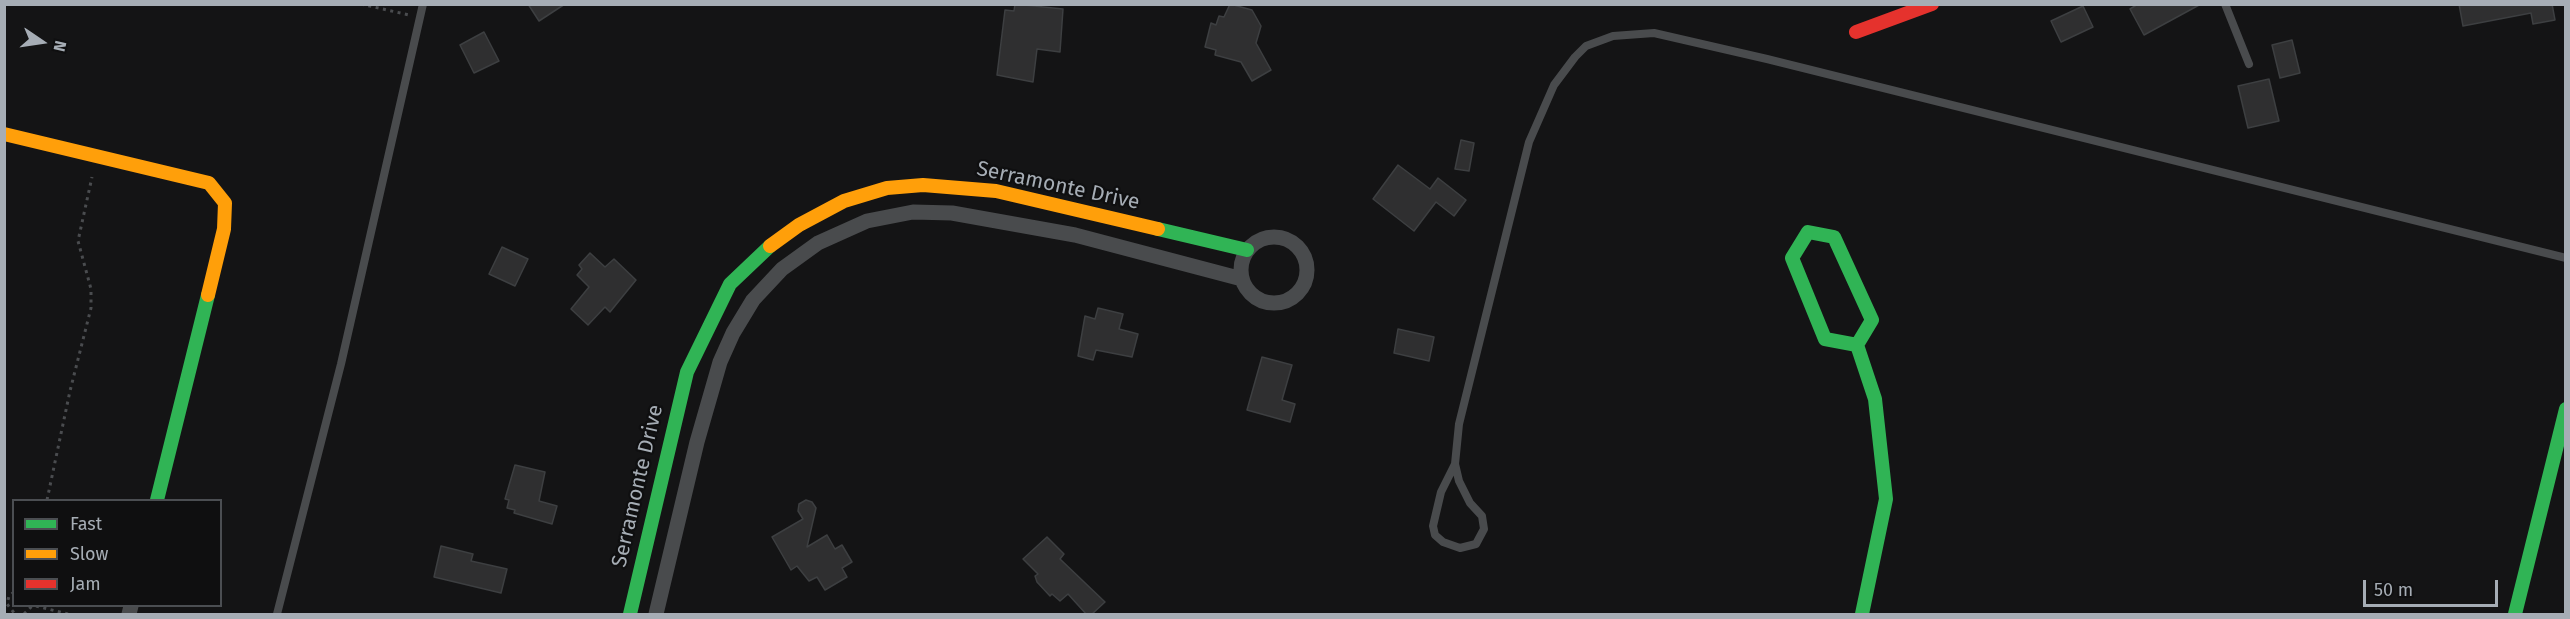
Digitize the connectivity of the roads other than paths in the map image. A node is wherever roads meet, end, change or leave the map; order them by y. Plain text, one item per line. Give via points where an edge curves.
1 (423, 4) edge
2 (1932, 4) edge
3 (2226, 4) edge
4 (1856, 32) dead end
5 (2249, 64) dead end
6 (4, 134) edge
7 (831, 208) junction
8 (1070, 209) junction
9 (841, 233) junction
10 (1065, 233) junction
11 (1247, 250) junction
12 (2565, 258) edge
13 (1242, 279) junction
14 (1857, 345) junction
15 (2565, 409) edge
16 (671, 434) junction
17 (698, 441) junction
18 (1455, 464) junction
19 (157, 499) edge
20 (277, 615) edge
21 (630, 615) edge
22 (656, 615) edge
23 (1862, 615) edge
24 (2515, 615) edge

1 - 20 lane via 341,363
2 - 4 street
3 - 5 lane
6 - 19 street via 209,183 225,203 224,229
7 - 8 street, Serramonte Drive via 887,188 923,185 996,191
7 - 9 street
7 - 16 street, Serramonte Drive via 764,250 730,284 687,372
8 - 10 street
8 - 11 street, Serramonte Drive
9 - 10 street via 867,221 913,212 987,218
9 - 17 street via 818,243 782,269 753,300 720,362
10 - 13 street
11 - 13 street
11 - 13 street via 1265,238 1287,239 1303,255 1306,276 1295,295 1275,303 1254,297
12 - 18 lane via 1767,59 1654,33 1613,36 1586,46 1575,57 1554,85 1529,142 1459,423
14 - 14 street via 1872,320 1834,237 1808,232 1792,258 1826,339
14 - 23 street via 1875,399 1886,500
15 - 24 street
16 - 17 street
16 - 21 street, Serramonte Drive
17 - 22 street
18 - 18 lane via 1470,503 1482,516 1484,529 1476,544 1460,548 1443,542 1433,526 1441,492

